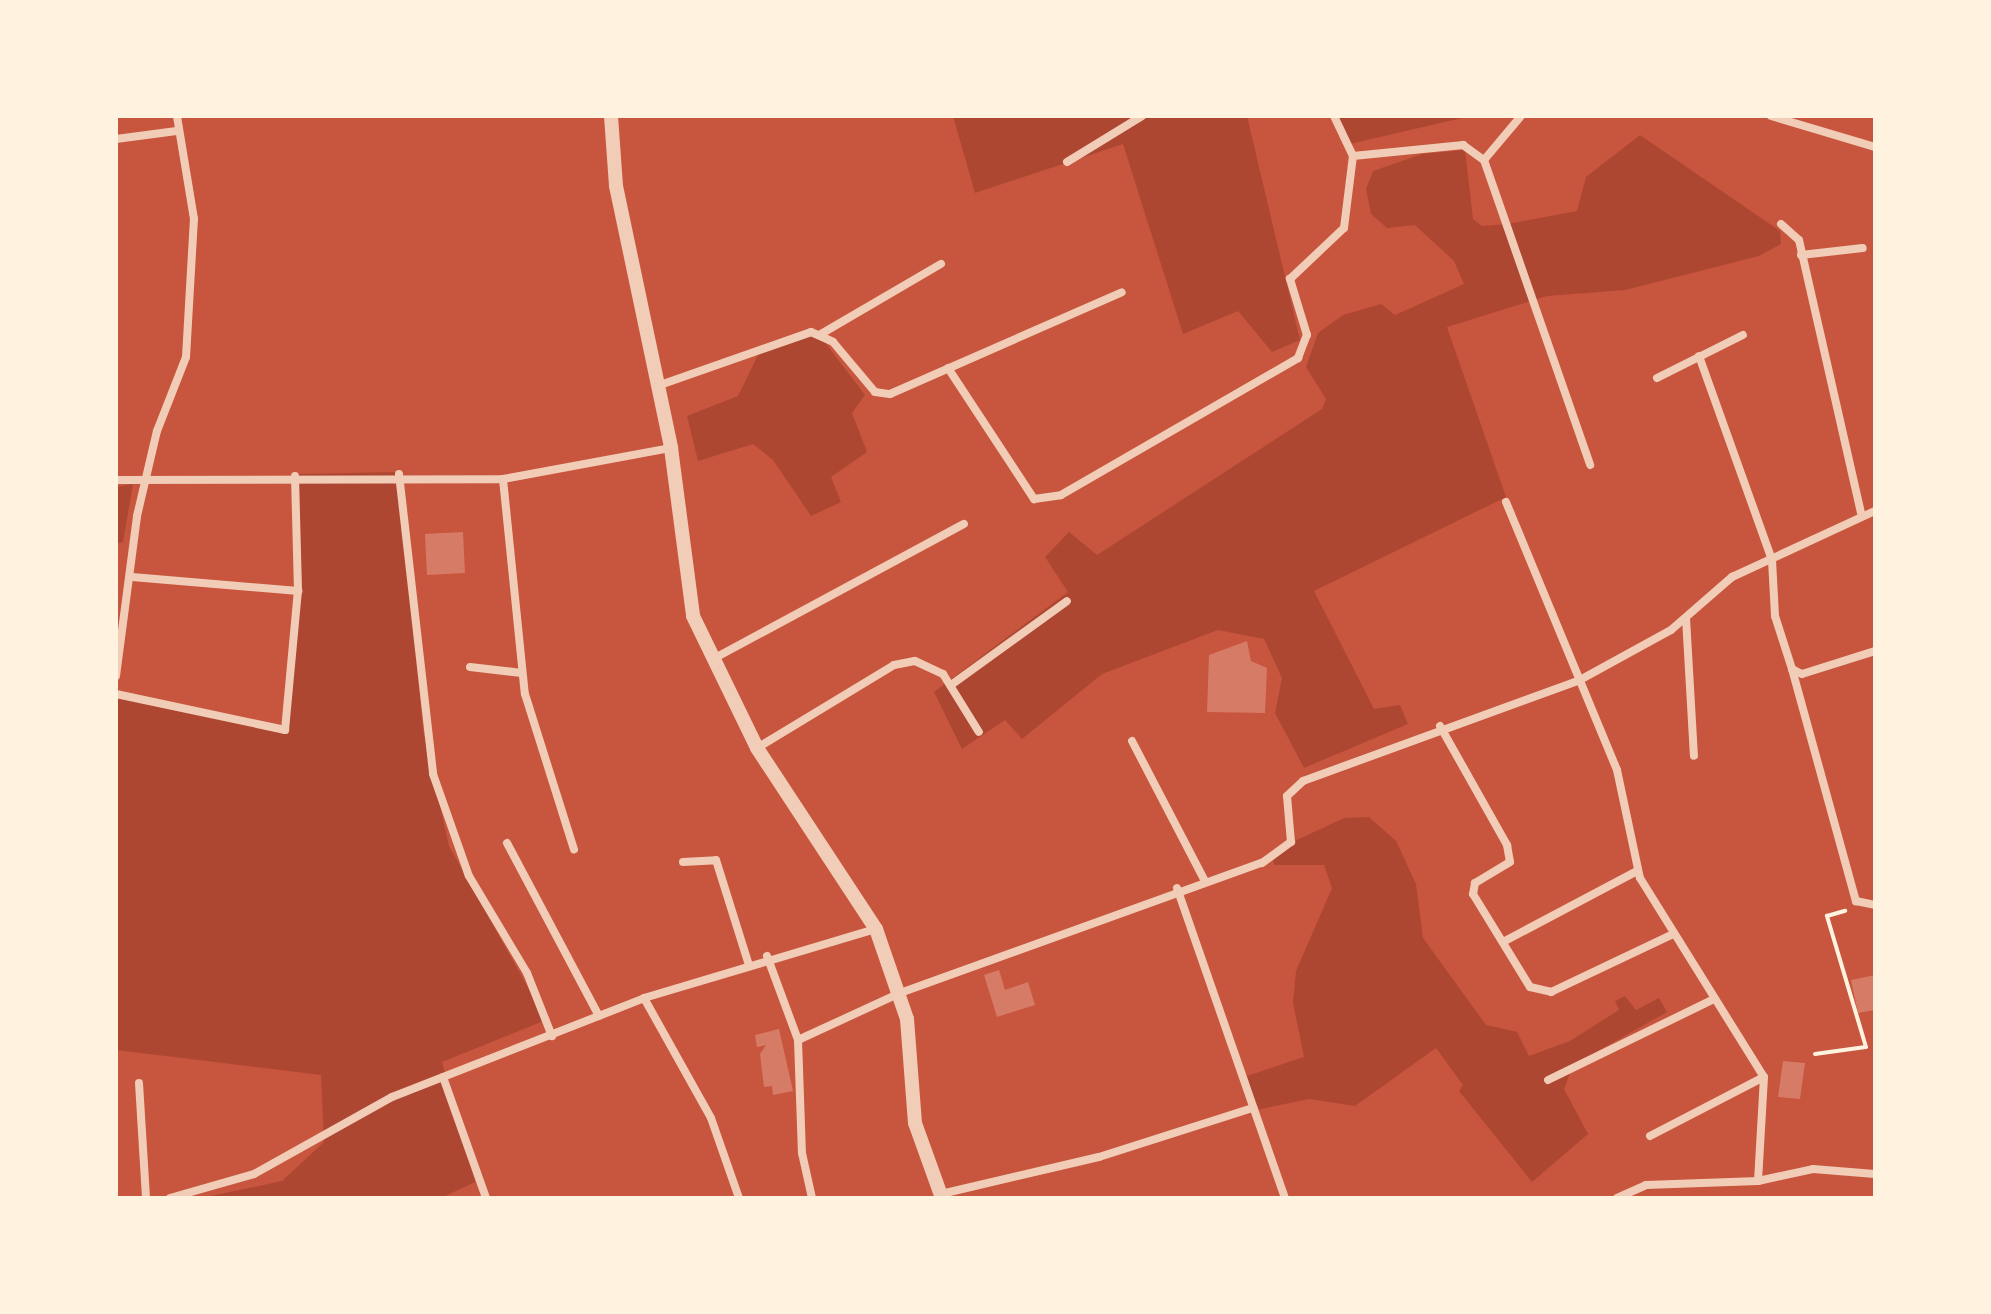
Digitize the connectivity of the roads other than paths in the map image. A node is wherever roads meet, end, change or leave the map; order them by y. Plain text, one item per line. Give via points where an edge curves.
1 (177, 116) edge
2 (611, 116) edge
3 (1142, 116) edge
4 (1334, 116) edge
5 (1521, 116) edge
6 (1771, 116) edge
7 (176, 131) junction
8 (116, 139) edge
9 (1875, 147) edge
10 (1353, 156) junction
11 (1484, 160) junction
12 (1067, 162) dead end
13 (1781, 224) dead end
14 (1863, 248) dead end
15 (1801, 255) junction
16 (941, 264) dead end
17 (1122, 292) dead end
18 (821, 334) junction
19 (1743, 335) dead end
20 (1699, 356) junction
21 (948, 368) junction
22 (1657, 378) dead end
23 (660, 385) junction
24 (671, 448) junction
25 (1590, 465) dead end
26 (399, 474) junction
27 (295, 476) junction
28 (148, 479) junction
29 (503, 479) junction
30 (116, 480) edge
31 (1506, 502) dead end
32 (1875, 511) edge
33 (1861, 514) junction
34 (964, 524) dead end
35 (1772, 560) junction
36 (132, 577) junction
37 (298, 591) junction
38 (1067, 601) dead end
39 (1686, 618) junction
40 (1875, 651) edge
41 (709, 661) junction
42 (470, 667) dead end
43 (1792, 669) junction
44 (522, 673) junction
45 (116, 676) edge
46 (1578, 681) junction
47 (951, 685) junction
48 (116, 694) edge
49 (1440, 726) junction
50 (979, 732) dead end
51 (1132, 741) dead end
52 (757, 748) junction
53 (1694, 756) dead end
54 (507, 843) dead end
55 (574, 849) dead end
56 (683, 862) dead end
57 (1637, 871) junction
58 (1205, 881) junction
59 (1177, 888) junction
60 (1875, 905) edge
61 (876, 929) junction
62 (1673, 934) junction
63 (1503, 942) junction
64 (767, 956) junction
65 (748, 962) junction
66 (900, 993) junction
67 (644, 998) junction
68 (1714, 999) junction
69 (599, 1016) junction
70 (552, 1036) junction
71 (798, 1040) junction
72 (443, 1077) junction
73 (1764, 1077) junction
74 (1548, 1080) dead end
75 (139, 1083) dead end
76 (1253, 1108) junction
77 (1650, 1136) dead end
78 (1875, 1174) edge
79 (1758, 1181) junction
80 (941, 1196) edge
81 (146, 1198) edge
82 (170, 1198) edge
83 (486, 1198) edge
84 (739, 1198) edge
85 (812, 1198) edge
86 (1285, 1198) edge
87 (1617, 1198) edge

1 - 7 street
2 - 23 street via 616,186
3 - 12 street
4 - 10 street
5 - 11 street
6 - 9 street
7 - 8 street
7 - 28 street via 192,193 192,291 186,357
10 - 11 street via 1463,145
10 - 21 street via 1344,228 1290,279 1307,335 1298,358 1061,495 1034,499
11 - 25 street
13 - 15 street via 1799,240
14 - 15 street
15 - 33 street
16 - 18 street
17 - 21 street
18 - 21 street via 882,394
18 - 23 street via 790,337
19 - 20 street
20 - 22 street
20 - 35 street
23 - 24 street
24 - 29 street
24 - 41 street via 688,593
26 - 27 street
26 - 29 street
26 - 70 street via 433,774 469,876 527,973
27 - 28 street
27 - 37 street
28 - 30 street
28 - 36 street
29 - 44 street
31 - 46 street
32 - 33 street
33 - 35 street
34 - 41 street
35 - 39 street via 1732,577
35 - 43 street via 1775,616
36 - 37 street
36 - 45 street
37 - 48 street via 284,731
38 - 47 street
39 - 46 street
39 - 53 street
40 - 43 street via 1802,674
41 - 52 street
42 - 44 street
43 - 60 street via 1860,906
44 - 55 street via 539,755
46 - 49 street
46 - 57 street via 1625,793
47 - 50 street
47 - 52 street via 915,661 894,665
49 - 58 street via 1294,787 1287,796 1291,842 1262,863
49 - 63 street via 1507,845 1510,862 1473,888
51 - 58 street
52 - 61 street
54 - 69 street
56 - 65 street via 716,860
57 - 62 street
57 - 63 street
58 - 59 street
59 - 66 street via 965,975
59 - 76 street
61 - 64 street
61 - 66 street
62 - 63 street via 1551,992 1530,987
62 - 68 street
64 - 65 street
64 - 71 street
65 - 67 street
66 - 71 street
66 - 80 street via 915,1123
67 - 69 street
67 - 84 street via 711,1118
68 - 73 street
68 - 74 street
69 - 70 street
70 - 72 street
71 - 85 street via 802,1153
72 - 82 street via 392,1097 254,1174
72 - 83 street
73 - 77 street
73 - 79 street
75 - 81 street
76 - 80 street via 1099,1157
76 - 86 street
78 - 79 street via 1813,1169
79 - 87 street via 1646,1185

